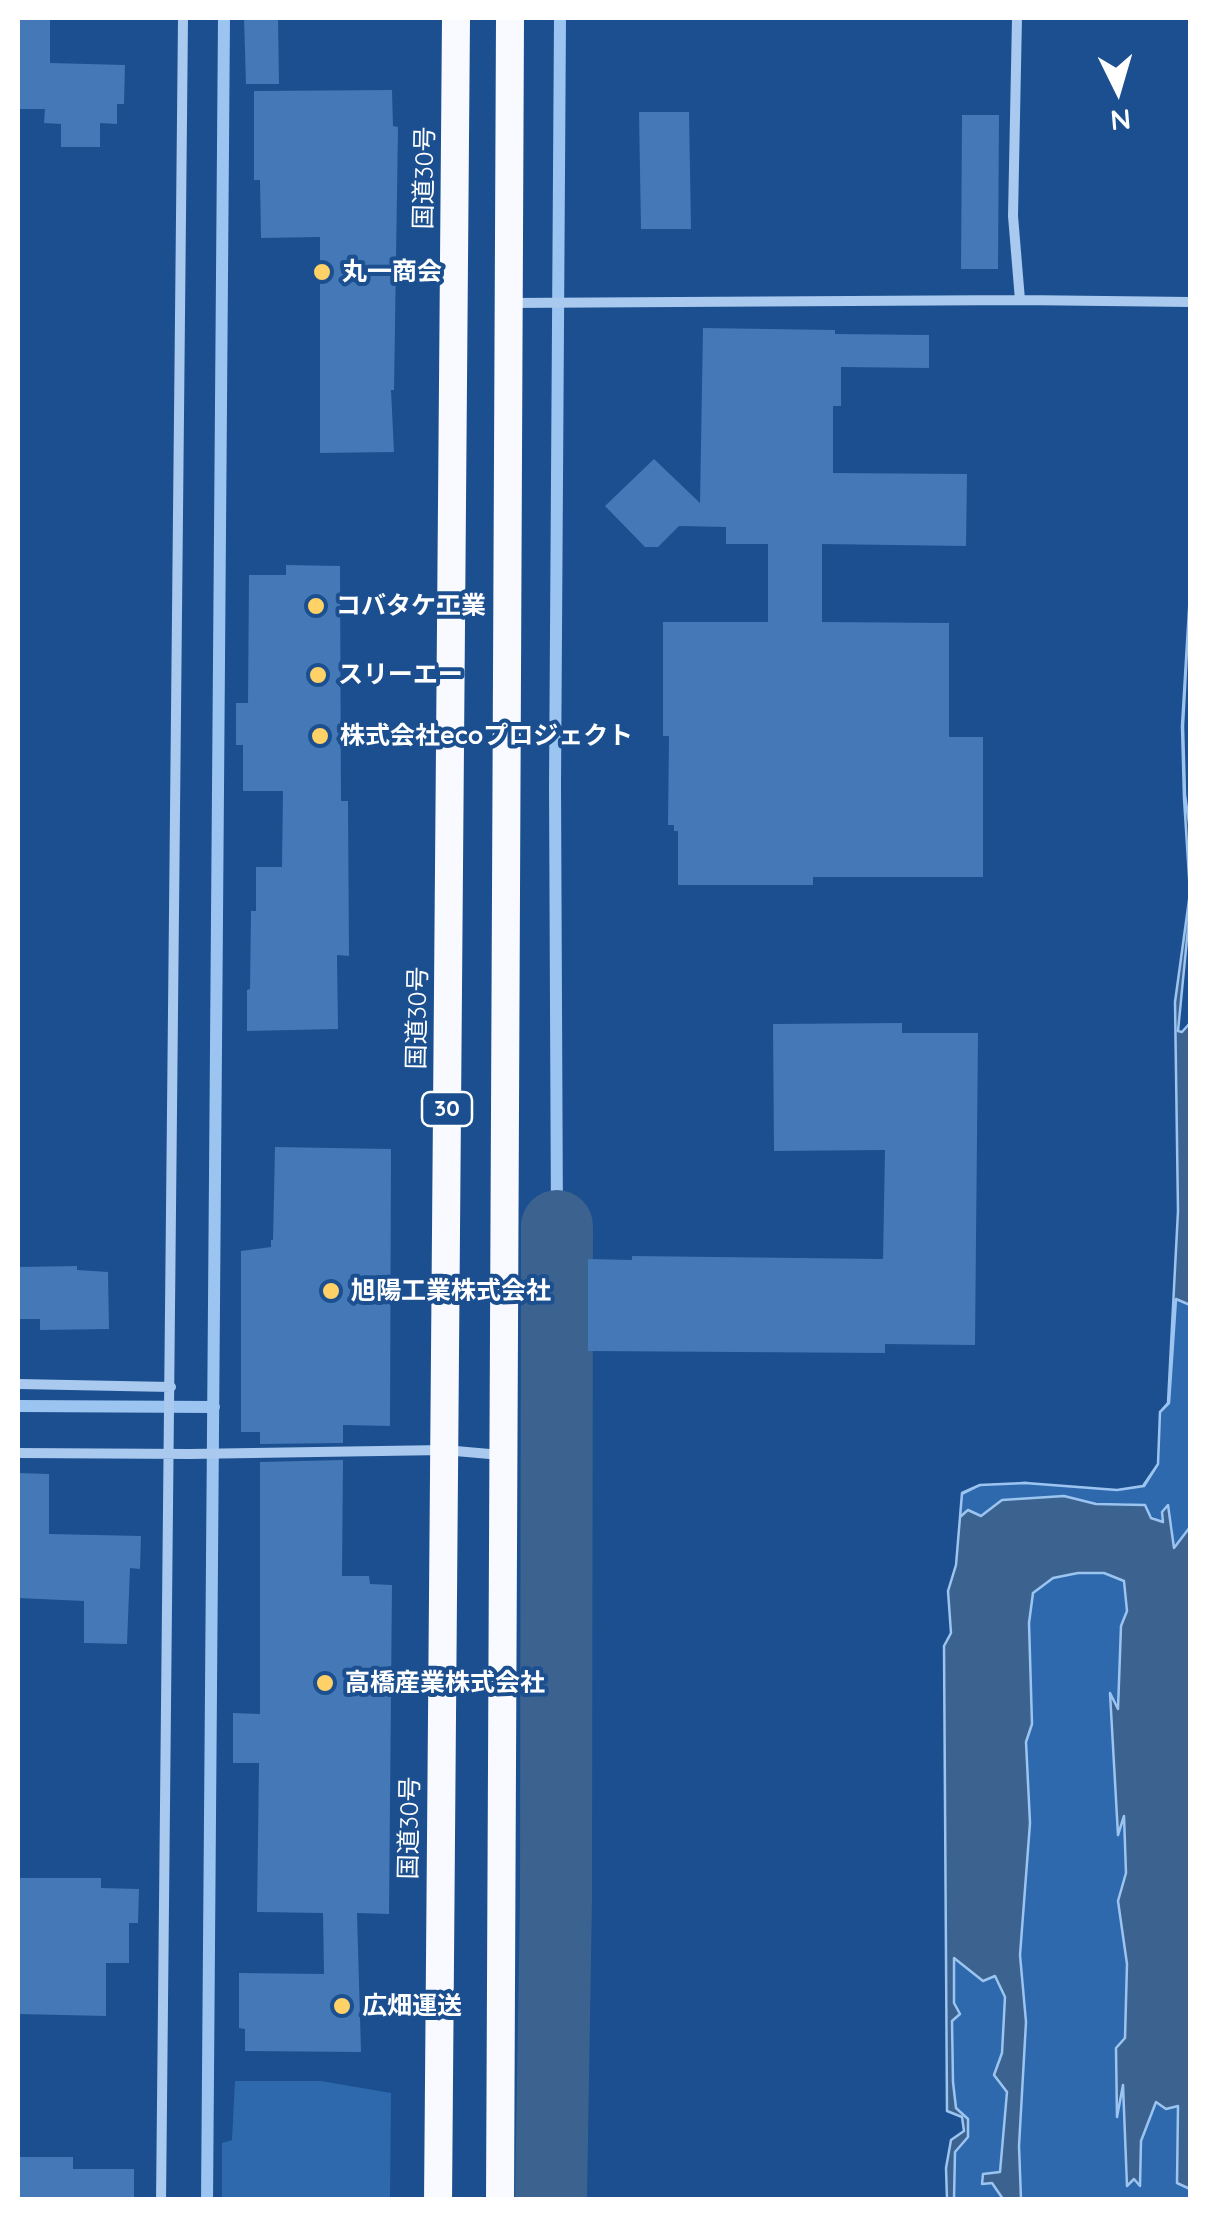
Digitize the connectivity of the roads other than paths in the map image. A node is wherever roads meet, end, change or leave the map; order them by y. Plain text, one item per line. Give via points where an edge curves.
1 (182, 18) edge
2 (456, 18) edge
3 (510, 18) edge
4 (1017, 18) edge
5 (1020, 300) junction
6 (1190, 302) edge
7 (520, 303) junction
8 (18, 1384) edge
9 (171, 1386) junction
10 (444, 1450) junction
11 (18, 1453) edge
12 (169, 1454) junction
13 (505, 1455) junction
14 (161, 2200) edge
15 (438, 2200) edge
16 (500, 2200) edge

1 - 9 street
2 - 10 highway, 国道30号 / 30
3 - 7 highway, 30
4 - 5 street via 1013,216
5 - 6 street
5 - 7 street
7 - 13 highway, 30
8 - 9 street
9 - 12 street
10 - 12 street
10 - 13 street
10 - 15 highway, 国道30号 / 30
11 - 12 street
12 - 14 street
13 - 16 highway, 30

